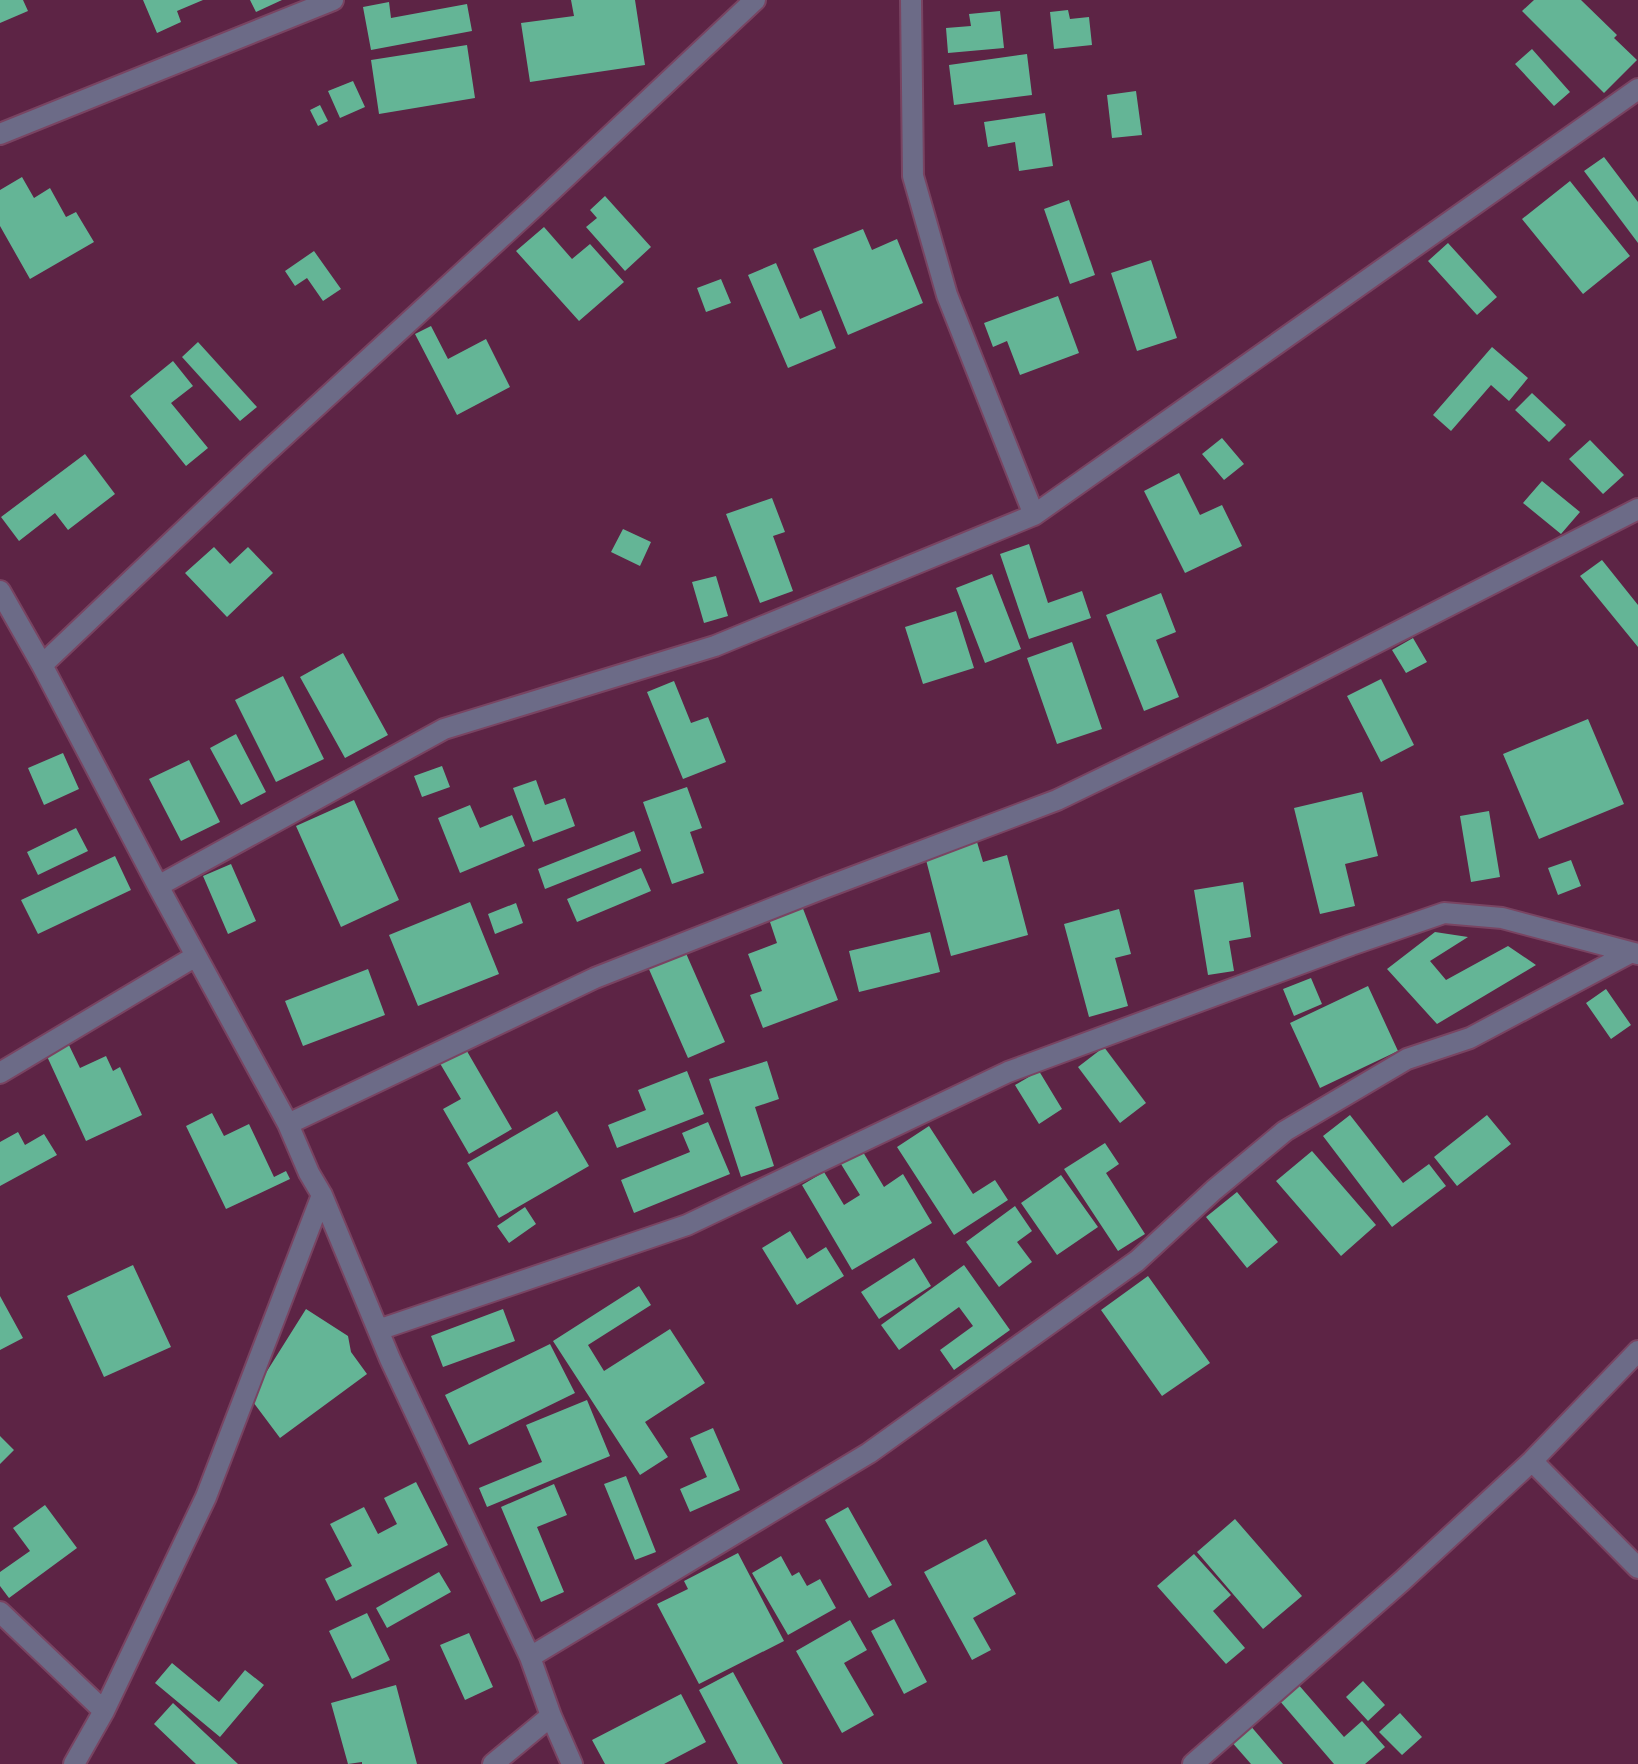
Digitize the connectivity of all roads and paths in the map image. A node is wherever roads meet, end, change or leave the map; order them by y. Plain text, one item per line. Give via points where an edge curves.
1 (333, 0) edge
2 (755, 0) edge
3 (911, 0) edge
4 (1638, 89) edge
5 (0, 134) edge
6 (1638, 509) edge
7 (1034, 515) junction
8 (0, 591) edge
9 (42, 665) junction
10 (158, 886) junction
11 (1634, 954) edge
12 (196, 956) junction
13 (0, 1073) edge
14 (288, 1124) junction
15 (322, 1195) junction
16 (378, 1330) junction
17 (1638, 1351) edge
18 (1532, 1461) junction
19 (1638, 1568) edge
20 (0, 1612) edge
21 (530, 1657) junction
22 (104, 1711) junction
23 (551, 1716) junction
24 (74, 1764) edge
25 (493, 1764) edge
26 (572, 1764) edge
27 (1193, 1764) edge

1 - 5 street
2 - 9 street
3 - 7 street via 913,176 947,295
4 - 7 street
6 - 14 street via 1057,800 595,978
7 - 10 street via 715,646 444,729
8 - 9 street
9 - 10 street
10 - 12 street
11 - 16 street via 1502,918 1444,913 1008,1072 687,1225
11 - 21 street via 1470,1038 1407,1059 1285,1131 1137,1261 869,1453
12 - 13 street
12 - 14 street
14 - 15 street
15 - 16 street
15 - 22 street via 206,1497
16 - 21 street
17 - 18 street
18 - 19 street
18 - 27 street
20 - 22 street
21 - 23 street
22 - 24 street
23 - 25 street
23 - 26 street

